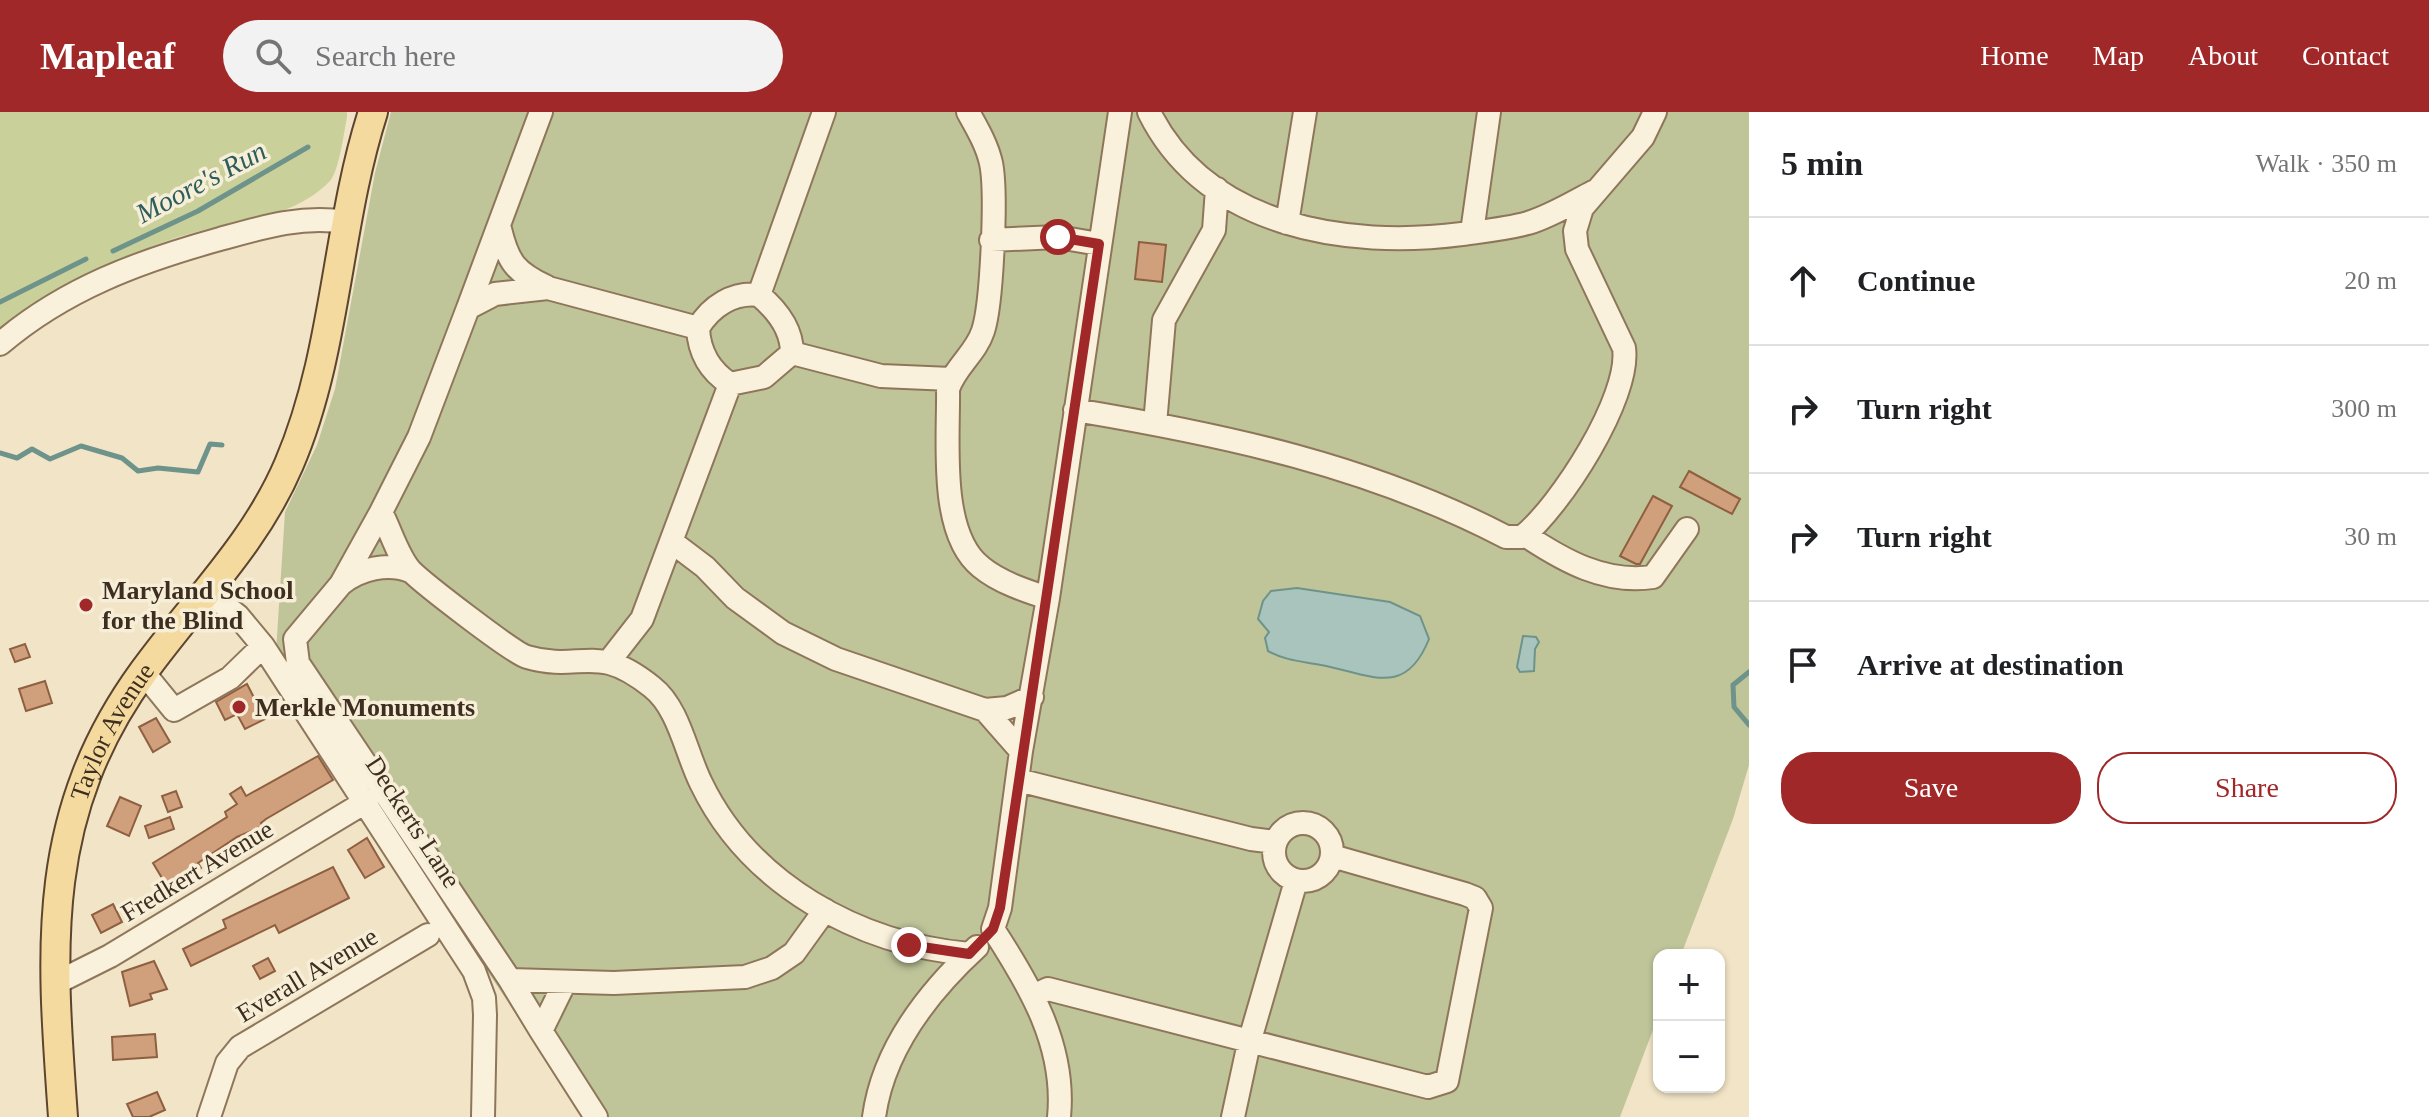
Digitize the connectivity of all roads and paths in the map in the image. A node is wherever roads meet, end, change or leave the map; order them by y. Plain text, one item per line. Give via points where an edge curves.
1 (373, 112) edge
2 (541, 112) edge
3 (824, 112) edge
4 (968, 112) edge
5 (1120, 112) edge
6 (1149, 112) edge
7 (1305, 112) edge
8 (1489, 112) edge
9 (1655, 112) edge
10 (1217, 189) junction
11 (1598, 189) junction
12 (346, 222) junction
13 (1287, 223) junction
14 (500, 229) junction
15 (1472, 232) junction
16 (991, 240) junction
17 (1099, 244) junction
18 (548, 288) junction
19 (759, 295) junction
20 (468, 308) junction
21 (698, 328) junction
22 (0, 344) edge
23 (792, 353) junction
24 (951, 379) junction
25 (730, 384) junction
26 (1075, 410) junction
27 (1155, 424) junction
28 (381, 512) junction
29 (1687, 529) dead end
30 (1525, 535) junction
31 (672, 542) junction
32 (410, 571) junction
33 (341, 584) junction
34 (208, 592) junction
35 (1048, 598) junction
36 (263, 646) junction
37 (610, 660) junction
38 (143, 672) junction
39 (1032, 697) junction
40 (985, 710) junction
41 (1021, 751) junction
42 (1018, 780) junction
43 (367, 801) junction
44 (1275, 842) junction
45 (1332, 856) junction
46 (1296, 881) junction
47 (825, 910) junction
48 (993, 929) junction
49 (428, 935) dead end
50 (969, 954) junction
51 (510, 980) junction
52 (54, 984) junction
53 (564, 984) junction
54 (1033, 996) junction
55 (541, 1031) junction
56 (1249, 1043) junction
57 (63, 1117) edge
58 (209, 1117) edge
59 (483, 1117) edge
60 (596, 1117) edge
61 (874, 1117) edge
62 (1059, 1117) edge
63 (1233, 1117) edge

1 - 12 main road, Taylor Avenue
2 - 14 street
3 - 19 street
4 - 16 street via 991,165
5 - 17 street
6 - 10 street via 1184,162
7 - 13 street
8 - 15 street
9 - 11 street via 1643,137
10 - 13 street via 1251,211
10 - 27 street via 1214,230 1164,320
11 - 15 street via 1526,224
11 - 30 street via 1582,208 1575,241 1621,340 1625,373 1597,438
12 - 22 street via 296,219 136,263 52,305
12 - 34 main road, Taylor Avenue via 323,354 298,444 264,515
13 - 15 street via 1376,239
14 - 18 street via 507,259
14 - 20 street
16 - 17 street via 1058,237
16 - 24 street via 982,333
17 - 26 street
18 - 20 street via 495,294
18 - 21 street
19 - 21 street via 726,301
19 - 23 street via 781,319
20 - 28 street via 419,437
21 - 25 street via 701,350 718,377
23 - 24 street via 881,376
23 - 25 street via 764,377
24 - 35 street via 951,500 959,537 980,567
25 - 31 street
26 - 27 street
26 - 35 street
27 - 30 street via 1320,462 1408,491 1506,537
28 - 32 street
28 - 33 street
29 - 30 street via 1653,577 1626,581 1565,561
31 - 37 street via 642,619
31 - 40 street via 783,633 836,659
32 - 33 street via 365,571
32 - 37 street via 516,653 547,660
33 - 51 street via 295,639 298,663
34 - 36 street, Deckerts Lane
34 - 38 main road, Taylor Avenue
35 - 39 street
36 - 38 street via 230,678 174,710
36 - 43 street, Deckerts Lane
37 - 47 street via 662,695 701,784 749,854 792,891
38 - 52 main road, Taylor Avenue via 93,757 72,817 54,918
39 - 40 street
39 - 41 street
40 - 41 street
41 - 42 street
42 - 44 street
42 - 48 street
43 - 52 street, Fredkert Avenue via 110,956
43 - 59 street, Deckerts Lane via 480,984 485,1015
44 - 45 street via 1285,828 1301,823 1318,827 1329,839
44 - 46 street via 1277,866
45 - 46 street via 1326,871 1312,881
45 - 56 street via 1465,894 1481,908 1447,1081 1428,1087
46 - 56 street
47 - 50 street via 909,945
47 - 53 street via 794,953 757,973 723,980
48 - 50 street
48 - 54 street
49 - 58 street, Everall Avenue via 240,1047 227,1063
50 - 61 street via 895,1047
51 - 53 street
51 - 55 street
52 - 57 main road, Taylor Avenue
53 - 55 street
54 - 56 street via 1048,989
54 - 62 street via 1054,1055
55 - 60 street
56 - 63 street

